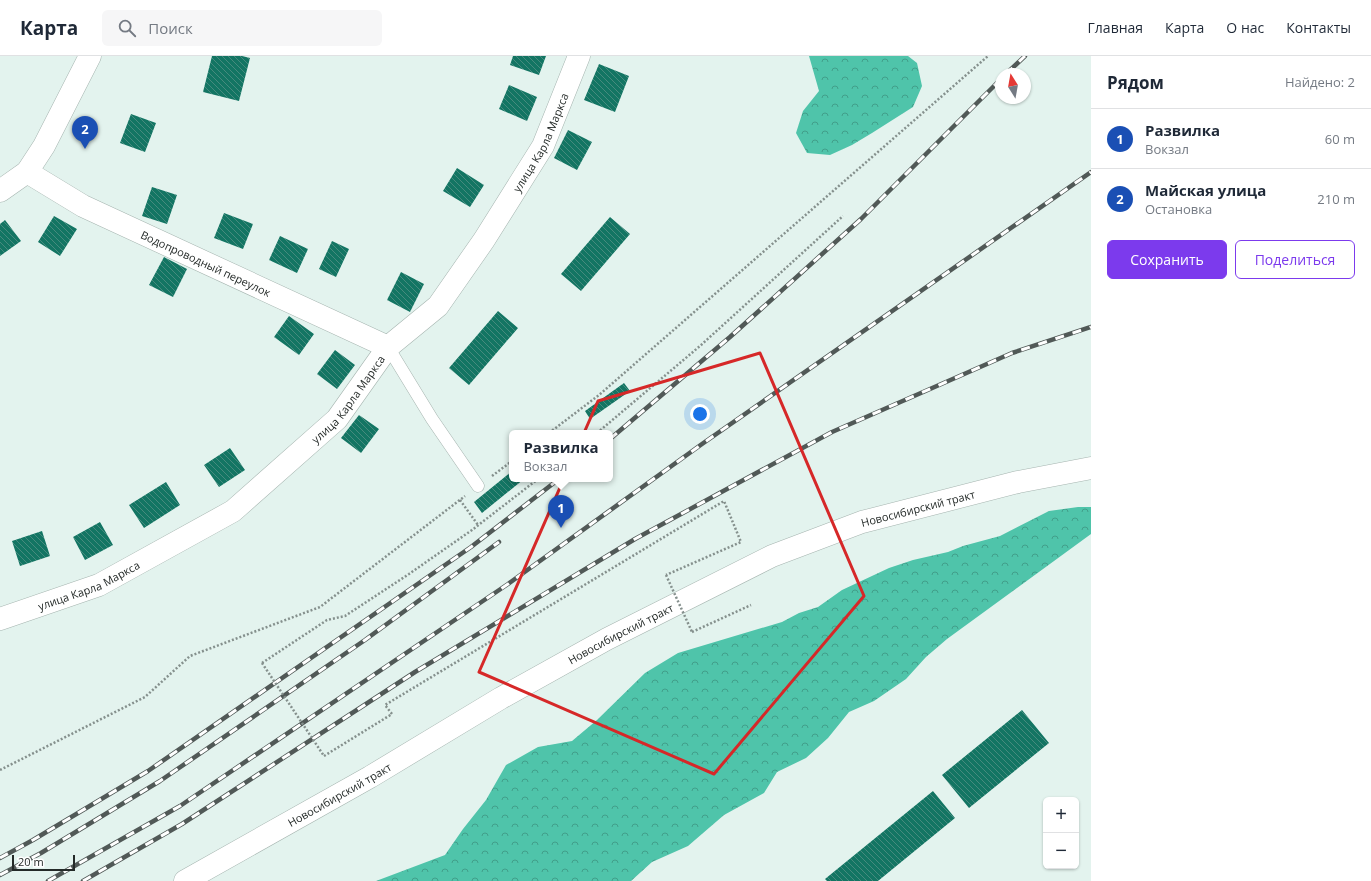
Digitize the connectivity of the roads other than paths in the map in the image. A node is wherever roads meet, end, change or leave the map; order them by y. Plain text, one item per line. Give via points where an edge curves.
1 (90, 56) edge
2 (579, 56) edge
3 (27, 172) junction
4 (0, 192) edge
5 (388, 347) junction
6 (1091, 468) edge
7 (478, 486) road end
8 (0, 619) edge
9 (185, 881) edge

1 - 3 street via 44,146
2 - 5 street, улица Карла Маркса via 543,146 484,240 438,306
3 - 4 street
3 - 5 street, Водопроводный переулок via 83,206
5 - 7 lane via 432,419
5 - 8 street, улица Карла Маркса via 337,419 233,511 99,585
6 - 9 street, Новосибирский тракт via 1018,482 862,522 772,556 607,639

